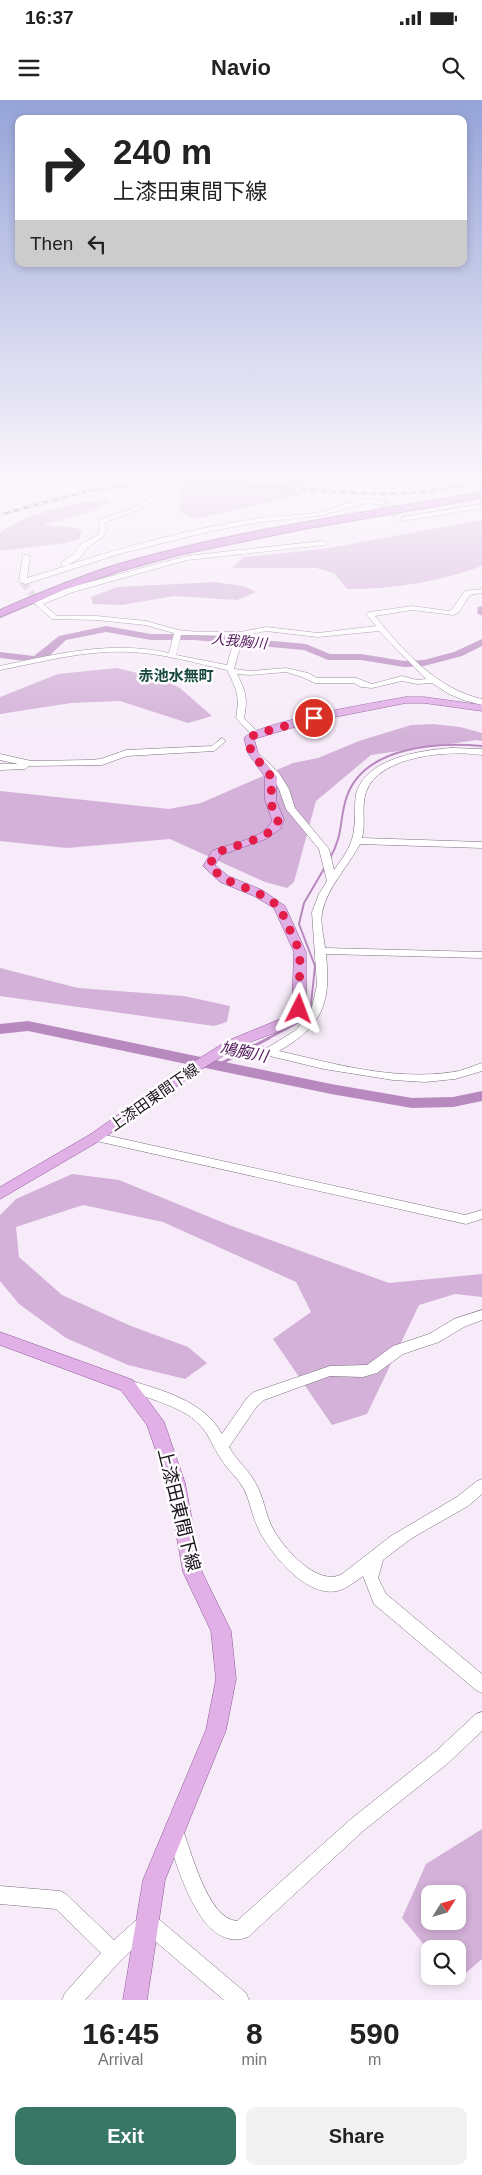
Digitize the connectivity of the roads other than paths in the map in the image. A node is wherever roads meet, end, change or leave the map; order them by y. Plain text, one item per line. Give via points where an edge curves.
1 (25, 565) edge
2 (64, 565) edge
3 (78, 565) edge
4 (119, 565) edge
5 (137, 565) edge
6 (159, 565) edge
7 (64, 569) junction
8 (482, 591) edge
9 (0, 608) edge
10 (0, 614) edge
11 (381, 628) junction
12 (178, 632) junction
13 (240, 634) junction
14 (172, 656) junction
15 (0, 668) edge
16 (232, 670) junction
17 (431, 681) junction
18 (482, 702) edge
19 (482, 708) edge
20 (256, 734) junction
21 (222, 740) dead end
22 (482, 752) edge
23 (254, 754) junction
24 (0, 757) edge
25 (31, 764) junction
26 (0, 767) edge
27 (356, 842) junction
28 (482, 845) edge
29 (332, 881) junction
30 (320, 951) junction
31 (482, 955) edge
32 (232, 1044) junction
33 (270, 1051) junction
34 (482, 1067) edge
35 (96, 1137) junction
36 (0, 1194) edge
37 (482, 1214) edge
38 (482, 1315) edge
39 (0, 1338) edge
40 (127, 1385) junction
41 (222, 1446) junction
42 (482, 1485) edge
43 (378, 1553) junction
44 (482, 1685) edge
45 (482, 1720) edge
46 (175, 1831) junction
47 (0, 1895) edge
48 (148, 1923) junction
49 (114, 1953) junction
50 (72, 2000) edge
51 (135, 2000) edge
52 (239, 2000) edge

1 - 7 street via 23,582
2 - 7 street
3 - 7 street
4 - 9 highway via 82,575
5 - 10 highway via 86,579
6 - 12 street via 70,590 38,603 52,617 146,623
8 - 11 street via 468,593 456,611 450,613 412,608 370,614
11 - 13 street via 318,635 266,629
11 - 17 street
12 - 13 street
12 - 14 street
13 - 16 street
14 - 15 street via 157,652 96,649
14 - 16 street
16 - 17 street via 250,673 286,670 315,681 356,680 372,686 402,678
16 - 20 street via 241,690 240,718
17 - 18 street via 461,698
19 - 20 main road via 406,700 314,718
20 - 23 main road via 248,742
21 - 25 street via 214,748 126,752 102,762
22 - 27 street via 452,749 417,755 373,774 362,791
23 - 29 street via 275,772 291,809 324,849
23 - 32 main road, 上漆田東間下線 via 272,779 271,804 278,818 277,826 259,838 216,853 209,866 224,879 279,906 300,952 299,1009 293,1018 280,1026
24 - 25 street
25 - 26 street via 19,768
27 - 28 street
27 - 29 street
29 - 30 street via 316,922
30 - 31 street
30 - 33 street via 323,987 318,1012 287,1042
32 - 33 street
32 - 35 main road, 上漆田東間下線
33 - 34 street via 359,1071 408,1078 454,1077
35 - 36 main road, 上漆田東間下線
35 - 37 street via 466,1220
38 - 41 street via 459,1323 434,1338 398,1350 372,1369 363,1372 330,1371 259,1396
39 - 40 main road
40 - 41 street via 201,1416
40 - 46 main road, 上漆田東間下線 via 155,1422 176,1483 193,1572 221,1631 226,1680 216,1730
41 - 43 street via 250,1486 273,1541 301,1571 319,1583 338,1585
42 - 43 street via 442,1515 413,1529
43 - 44 street via 370,1578 380,1599
45 - 46 street via 442,1758 357,1825 240,1930 224,1928 212,1917 193,1884
46 - 48 main road, 上漆田東間下線 via 154,1880
47 - 49 street via 60,1900
48 - 49 street
48 - 51 main road, 上漆田東間下線
48 - 52 street
49 - 50 street

